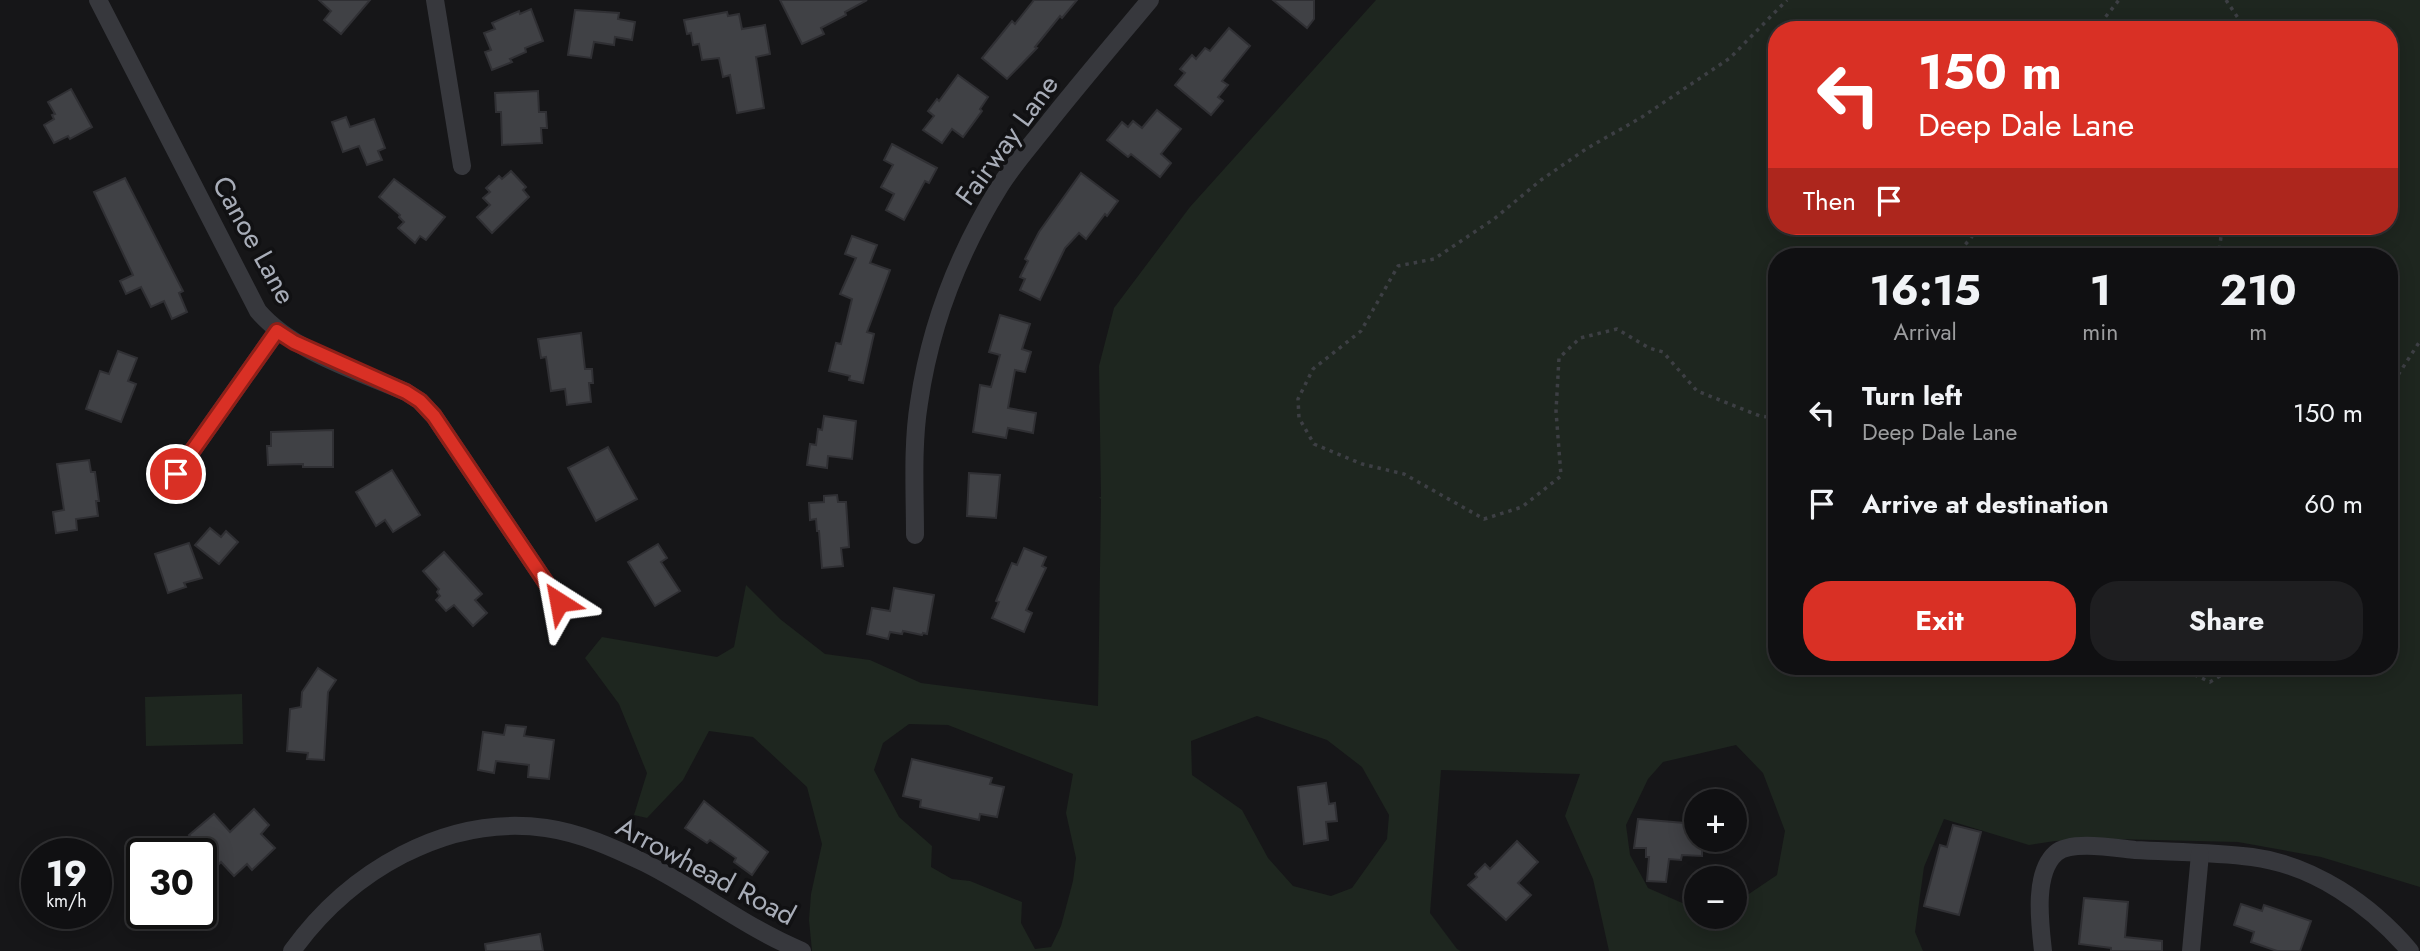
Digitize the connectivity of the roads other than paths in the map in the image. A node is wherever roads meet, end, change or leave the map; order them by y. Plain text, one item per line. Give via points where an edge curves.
1 (98, 0) edge
2 (435, 0) edge
3 (1150, 0) edge
4 (462, 166) dead end
5 (277, 331) junction
6 (176, 474) dead end
7 (915, 536) dead end
8 (559, 602) dead end
9 (2200, 854) junction
10 (292, 951) edge
11 (802, 951) edge
12 (2043, 951) edge
13 (2190, 951) edge
14 (2410, 951) edge

1 - 5 street, Canoe Lane via 257,312
2 - 4 street
3 - 7 street, Fairway Lane via 1014,166 956,268 929,348 918,405
5 - 6 street
5 - 8 street, Canoe Lane via 420,401
9 - 12 street via 2063,849 2046,865 2042,877
9 - 13 street
9 - 14 street via 2252,857 2317,877 2367,910
10 - 11 street, Arrowhead Road via 339,896 373,870 434,841 504,826 565,831 608,846

